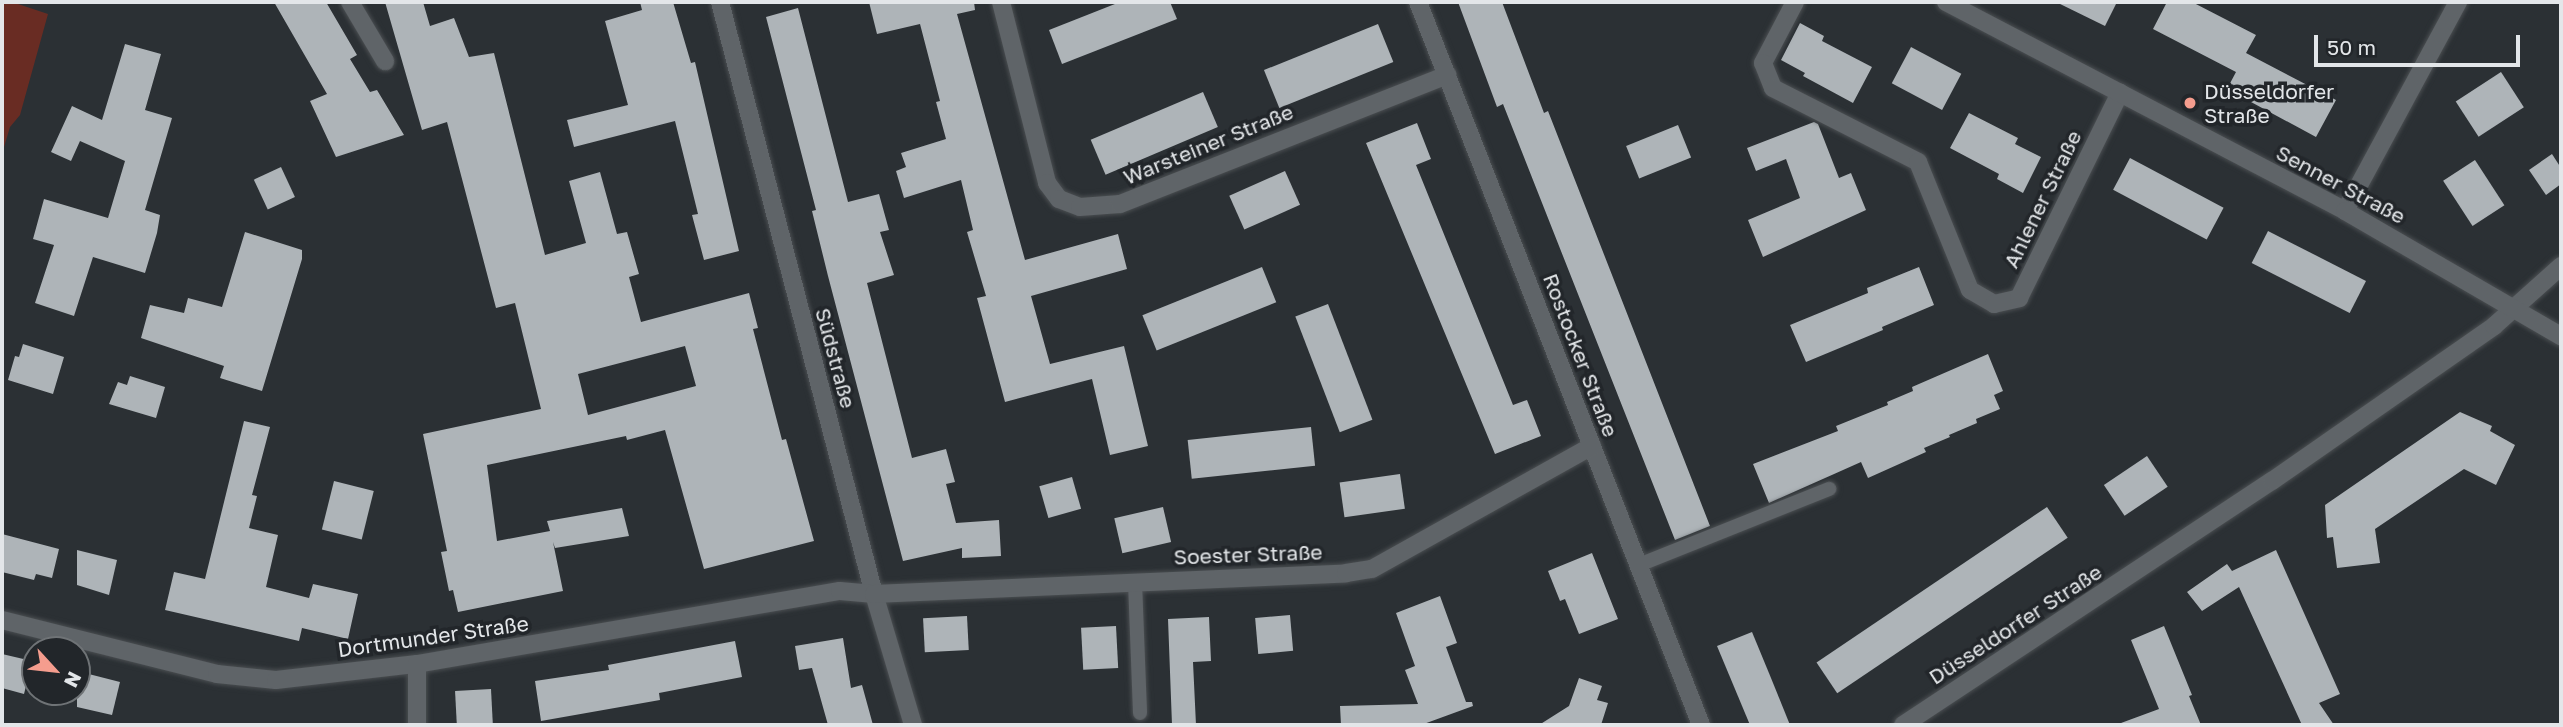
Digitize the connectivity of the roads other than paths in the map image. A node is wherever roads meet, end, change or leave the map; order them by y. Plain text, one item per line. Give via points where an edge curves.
1 (350, 2) edge
2 (720, 2) edge
3 (1001, 2) edge
4 (1419, 2) edge
5 (1795, 2) edge
6 (1946, 2) edge
7 (2458, 2) edge
8 (385, 61) dead end
9 (1447, 75) junction
10 (2120, 93) junction
11 (2345, 212) junction
12 (2561, 265) edge
13 (2515, 307) junction
14 (2561, 336) edge
15 (1592, 446) junction
16 (1829, 489) dead end
17 (1639, 565) junction
18 (1135, 582) junction
19 (874, 594) junction
20 (2, 620) edge
21 (417, 664) junction
22 (1140, 713) dead end
23 (417, 725) edge
24 (913, 725) edge
25 (1701, 725) edge
26 (1903, 725) edge

1 - 8 street
2 - 19 street, Südstraße
3 - 9 street, Warsteiner Straße via 1047,183 1059,200 1080,207 1120,204
4 - 9 street, Rostocker Straße
5 - 10 street, Ahlener Straße via 1763,63 1773,88 1918,162 1970,290 1994,304 2018,298
6 - 10 street, Senner Straße
7 - 11 street
9 - 15 street, Rostocker Straße
10 - 11 street, Senner Straße
11 - 13 street, Senner Straße
12 - 13 street, Düsseldorfer Straße
13 - 14 street, Senner Straße
13 - 26 street, Düsseldorfer Straße via 2264,486
15 - 17 street, Rostocker Straße
15 - 18 street, Soester Straße via 1372,569
16 - 17 lane
17 - 25 street, Rostocker Straße
18 - 19 street, Soester Straße
18 - 22 lane
19 - 21 street, Dortmunder Straße via 840,591
19 - 24 street, Südstraße
20 - 21 street, Dortmunder Straße via 216,674 276,680
21 - 23 street

